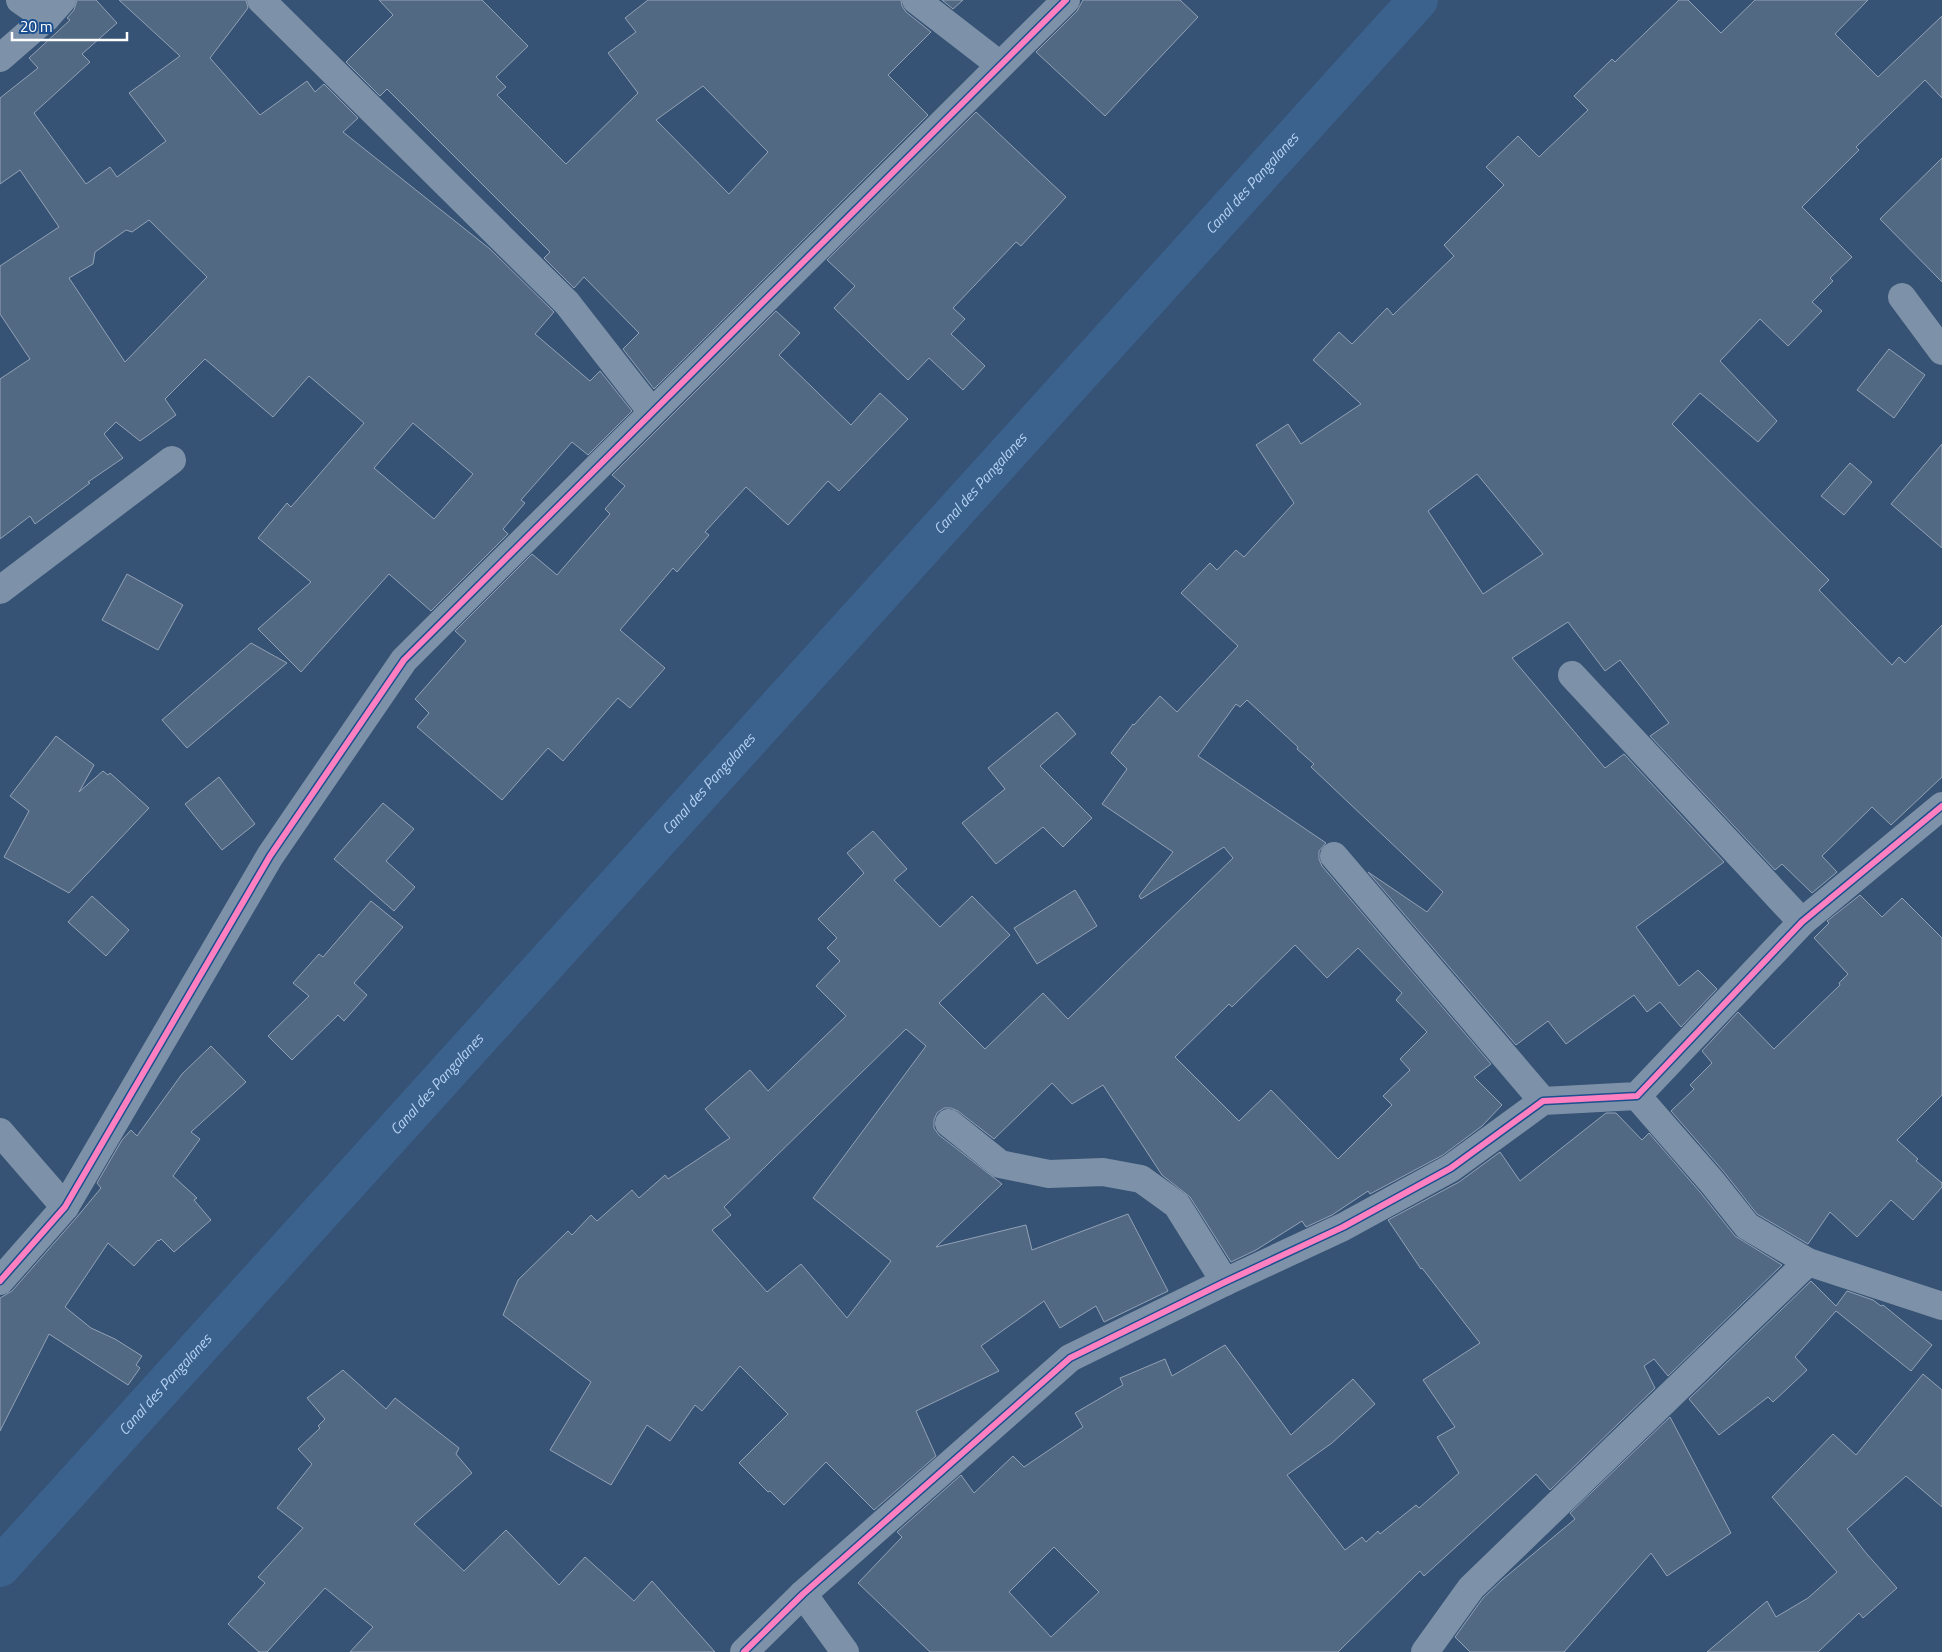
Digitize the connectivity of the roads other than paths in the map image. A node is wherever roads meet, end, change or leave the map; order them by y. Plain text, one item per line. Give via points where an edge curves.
1 (20, 0) edge
2 (261, 0) edge
3 (916, 0) edge
4 (1066, 0) edge
5 (54, 9) edge
6 (0, 58) edge
7 (1000, 66) junction
8 (1902, 297) dead end
9 (1942, 351) edge
10 (652, 412) junction
11 (172, 460) dead end
12 (0, 590) edge
13 (1572, 675) dead end
14 (1942, 806) edge
15 (1334, 856) dead end
16 (1802, 922) junction
17 (1637, 1096) junction
18 (1543, 1101) junction
19 (949, 1123) dead end
20 (0, 1132) edge
21 (65, 1207) junction
22 (1808, 1262) junction
23 (0, 1281) edge
24 (1225, 1282) junction
25 (1942, 1306) edge
26 (803, 1594) junction
27 (744, 1652) edge
28 (845, 1652) edge
29 (1425, 1652) edge

1 - 5 street
2 - 10 street via 567,303
3 - 7 street
4 - 7 street
5 - 6 street
7 - 10 street
8 - 9 street
10 - 21 street via 404,660 270,856
11 - 12 street
13 - 16 street
14 - 16 street
15 - 18 street
16 - 17 street
17 - 18 street
17 - 22 street via 1747,1226
18 - 24 street via 1451,1168 1343,1227
19 - 24 street via 1000,1164 1049,1174 1103,1172 1140,1179 1177,1205
20 - 21 street
21 - 23 street
22 - 25 street
22 - 29 street via 1471,1588
24 - 26 street via 1070,1358
26 - 27 street
26 - 28 street

